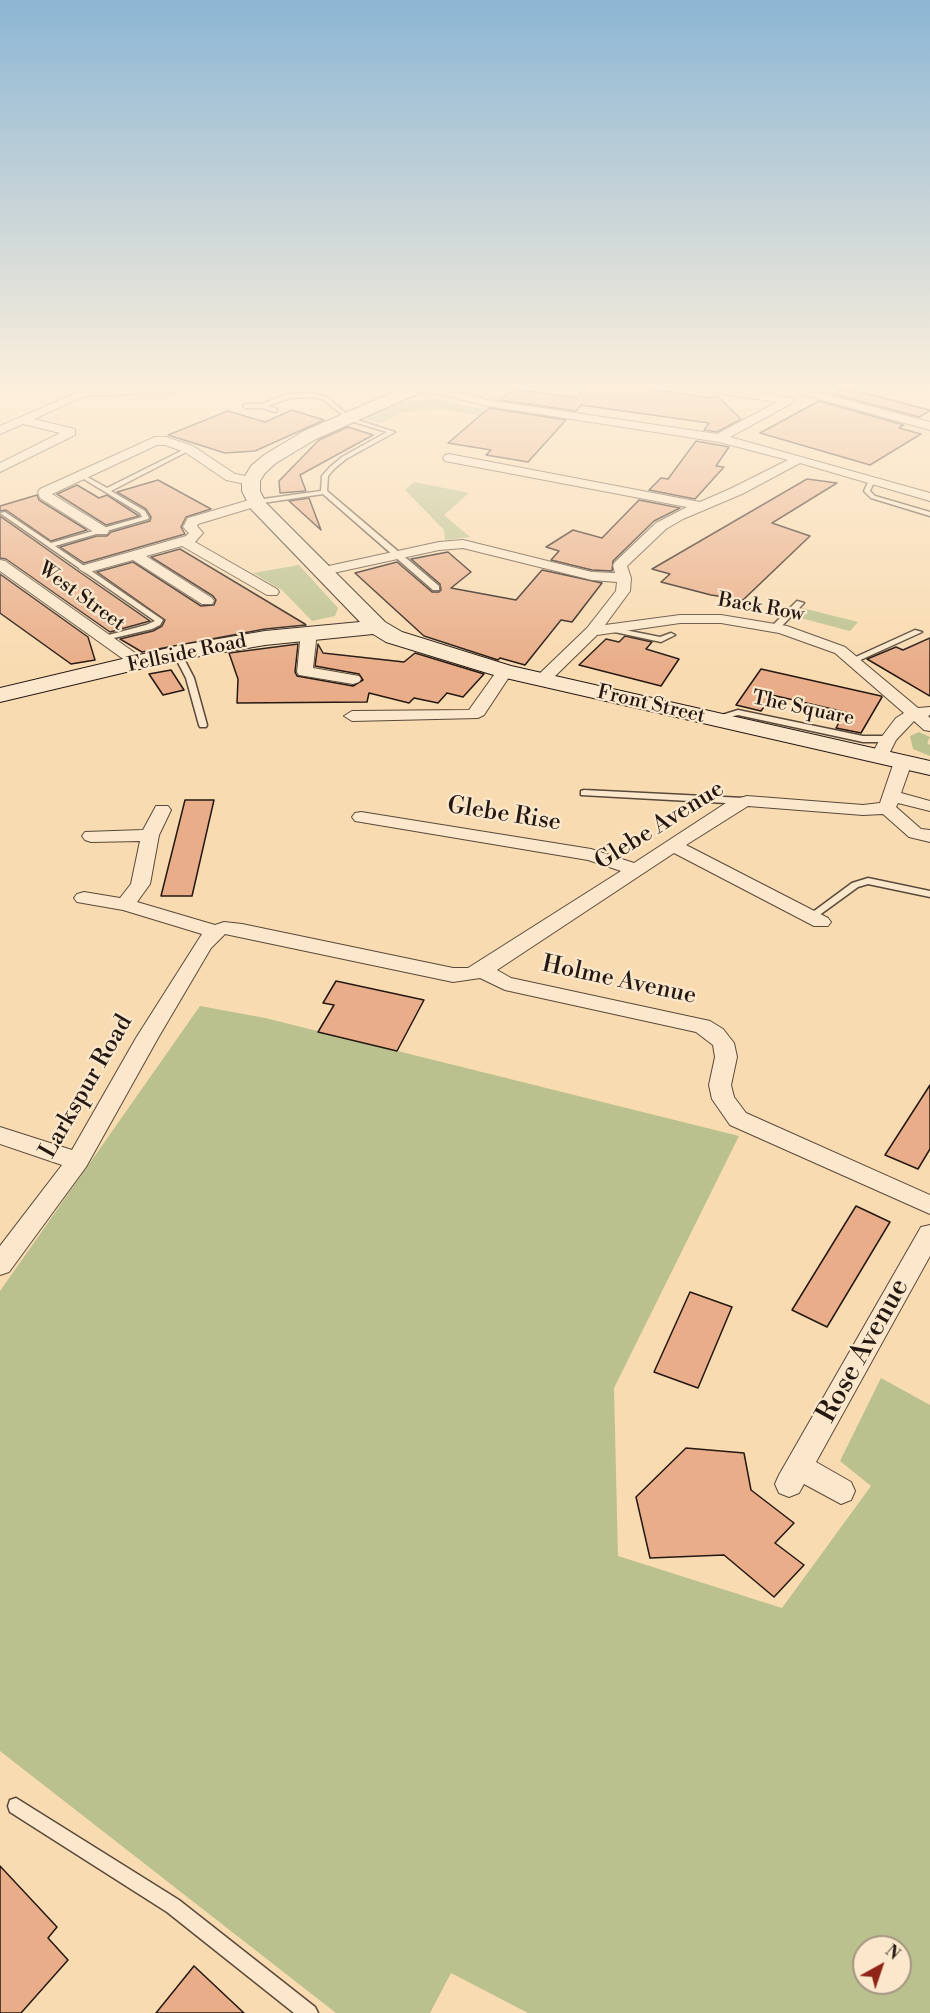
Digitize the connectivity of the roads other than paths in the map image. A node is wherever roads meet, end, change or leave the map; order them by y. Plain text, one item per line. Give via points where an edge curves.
1 (76, 478) edge
2 (83, 478) edge
3 (132, 478) edge
4 (235, 478) edge
5 (253, 478) edge
6 (325, 478) edge
7 (554, 478) edge
8 (762, 478) edge
9 (865, 478) edge
10 (872, 480) junction
11 (251, 482) junction
12 (106, 491) junction
13 (324, 492) junction
14 (930, 496) edge
15 (256, 502) junction
16 (702, 506) junction
17 (3, 513) dead end
18 (930, 514) edge
19 (102, 531) junction
20 (183, 542) junction
21 (50, 545) junction
22 (397, 555) junction
23 (136, 556) junction
24 (0, 564) edge
25 (86, 570) junction
26 (324, 571) junction
27 (624, 578) junction
28 (436, 588) dead end
29 (272, 592) dead end
30 (207, 601) dead end
31 (800, 603) dead end
32 (377, 627) junction
33 (775, 628) junction
34 (613, 629) junction
35 (309, 632) junction
36 (592, 632) junction
37 (918, 632) dead end
38 (671, 636) dead end
39 (104, 639) junction
40 (177, 654) junction
41 (854, 660) junction
42 (138, 663) junction
43 (504, 671) junction
44 (353, 679) dead end
45 (542, 680) junction
46 (0, 695) edge
47 (922, 712) edge
48 (352, 716) dead end
49 (203, 725) dead end
50 (930, 726) edge
51 (884, 748) junction
52 (903, 762) junction
53 (930, 768) edge
54 (584, 793) dead end
55 (747, 801) junction
56 (889, 802) junction
57 (930, 806) edge
58 (162, 810) dead end
59 (361, 817) dead end
60 (150, 835) junction
61 (91, 836) dead end
62 (930, 836) edge
63 (674, 846) junction
64 (637, 870) junction
65 (930, 894) edge
66 (84, 898) dead end
67 (125, 905) junction
68 (816, 920) joint
69 (214, 931) junction
70 (482, 970) junction
71 (0, 1135) edge
72 (78, 1161) junction
73 (930, 1205) edge
74 (930, 1234) edge
75 (0, 1265) edge
76 (841, 1491) dead end
77 (16, 1806) dead end
78 (309, 2013) edge

1 - 19 street via 45,492 47,498
2 - 12 lane
3 - 12 lane
4 - 11 street
5 - 11 main road
6 - 13 lane
7 - 16 street
8 - 16 street
9 - 10 street
10 - 14 street
10 - 18 lane via 867,491 871,496
11 - 15 main road
12 - 19 lane via 143,512 146,518
13 - 15 lane
13 - 22 lane
15 - 20 street via 193,521 190,527 196,536
15 - 26 main road
16 - 27 street via 661,526 620,565
17 - 21 lane
19 - 21 lane
20 - 23 street
20 - 29 street
21 - 25 lane
22 - 26 street
22 - 27 street via 463,544 592,576
22 - 28 lane
23 - 25 street
23 - 30 street
24 - 39 street, West Street
25 - 39 lane via 159,620 149,627
26 - 32 main road
27 - 36 street via 623,591
31 - 33 lane
32 - 35 main road, Fellside Road
32 - 43 main road, Front Street via 394,637
33 - 34 street, Back Row via 680,619
33 - 41 street, Back Row via 840,650
34 - 36 street, Back Row
34 - 38 lane via 661,640
35 - 40 main road, Fellside Road
35 - 44 street via 305,672
36 - 45 street
37 - 41 lane
39 - 42 street, West Street
40 - 42 main road, Fellside Road
40 - 49 lane via 190,678
41 - 47 street, Back Row
42 - 46 main road, Fellside Road
43 - 45 main road, Front Street
43 - 48 street via 478,712 472,715
45 - 51 main road, Front Street via 712,719
47 - 50 street, Back Row
47 - 51 street via 902,722
51 - 52 main road, Front Street
52 - 53 main road, Front Street
52 - 56 street
54 - 55 lane
55 - 56 street, Glebe Avenue via 863,810
55 - 63 street, Glebe Avenue
56 - 57 street, Glebe Avenue
56 - 62 street via 915,833
58 - 60 street
59 - 64 street, Glebe Rise via 591,855
60 - 61 street
60 - 67 street via 140,884
63 - 64 street, Glebe Avenue
63 - 68 street
64 - 70 street, Glebe Avenue
65 - 68 lane via 868,881 855,885
66 - 67 street
67 - 69 street
69 - 70 street via 242,930 453,975
69 - 72 street, Larkspur Road via 147,1038
70 - 73 street, Holme Avenue via 505,983 702,1026 723,1043 726,1057 720,1085 723,1099 738,1119
71 - 72 street
72 - 75 street, Larkspur Road
74 - 76 street, Rose Avenue via 794,1476
77 - 78 lane via 173,1906

